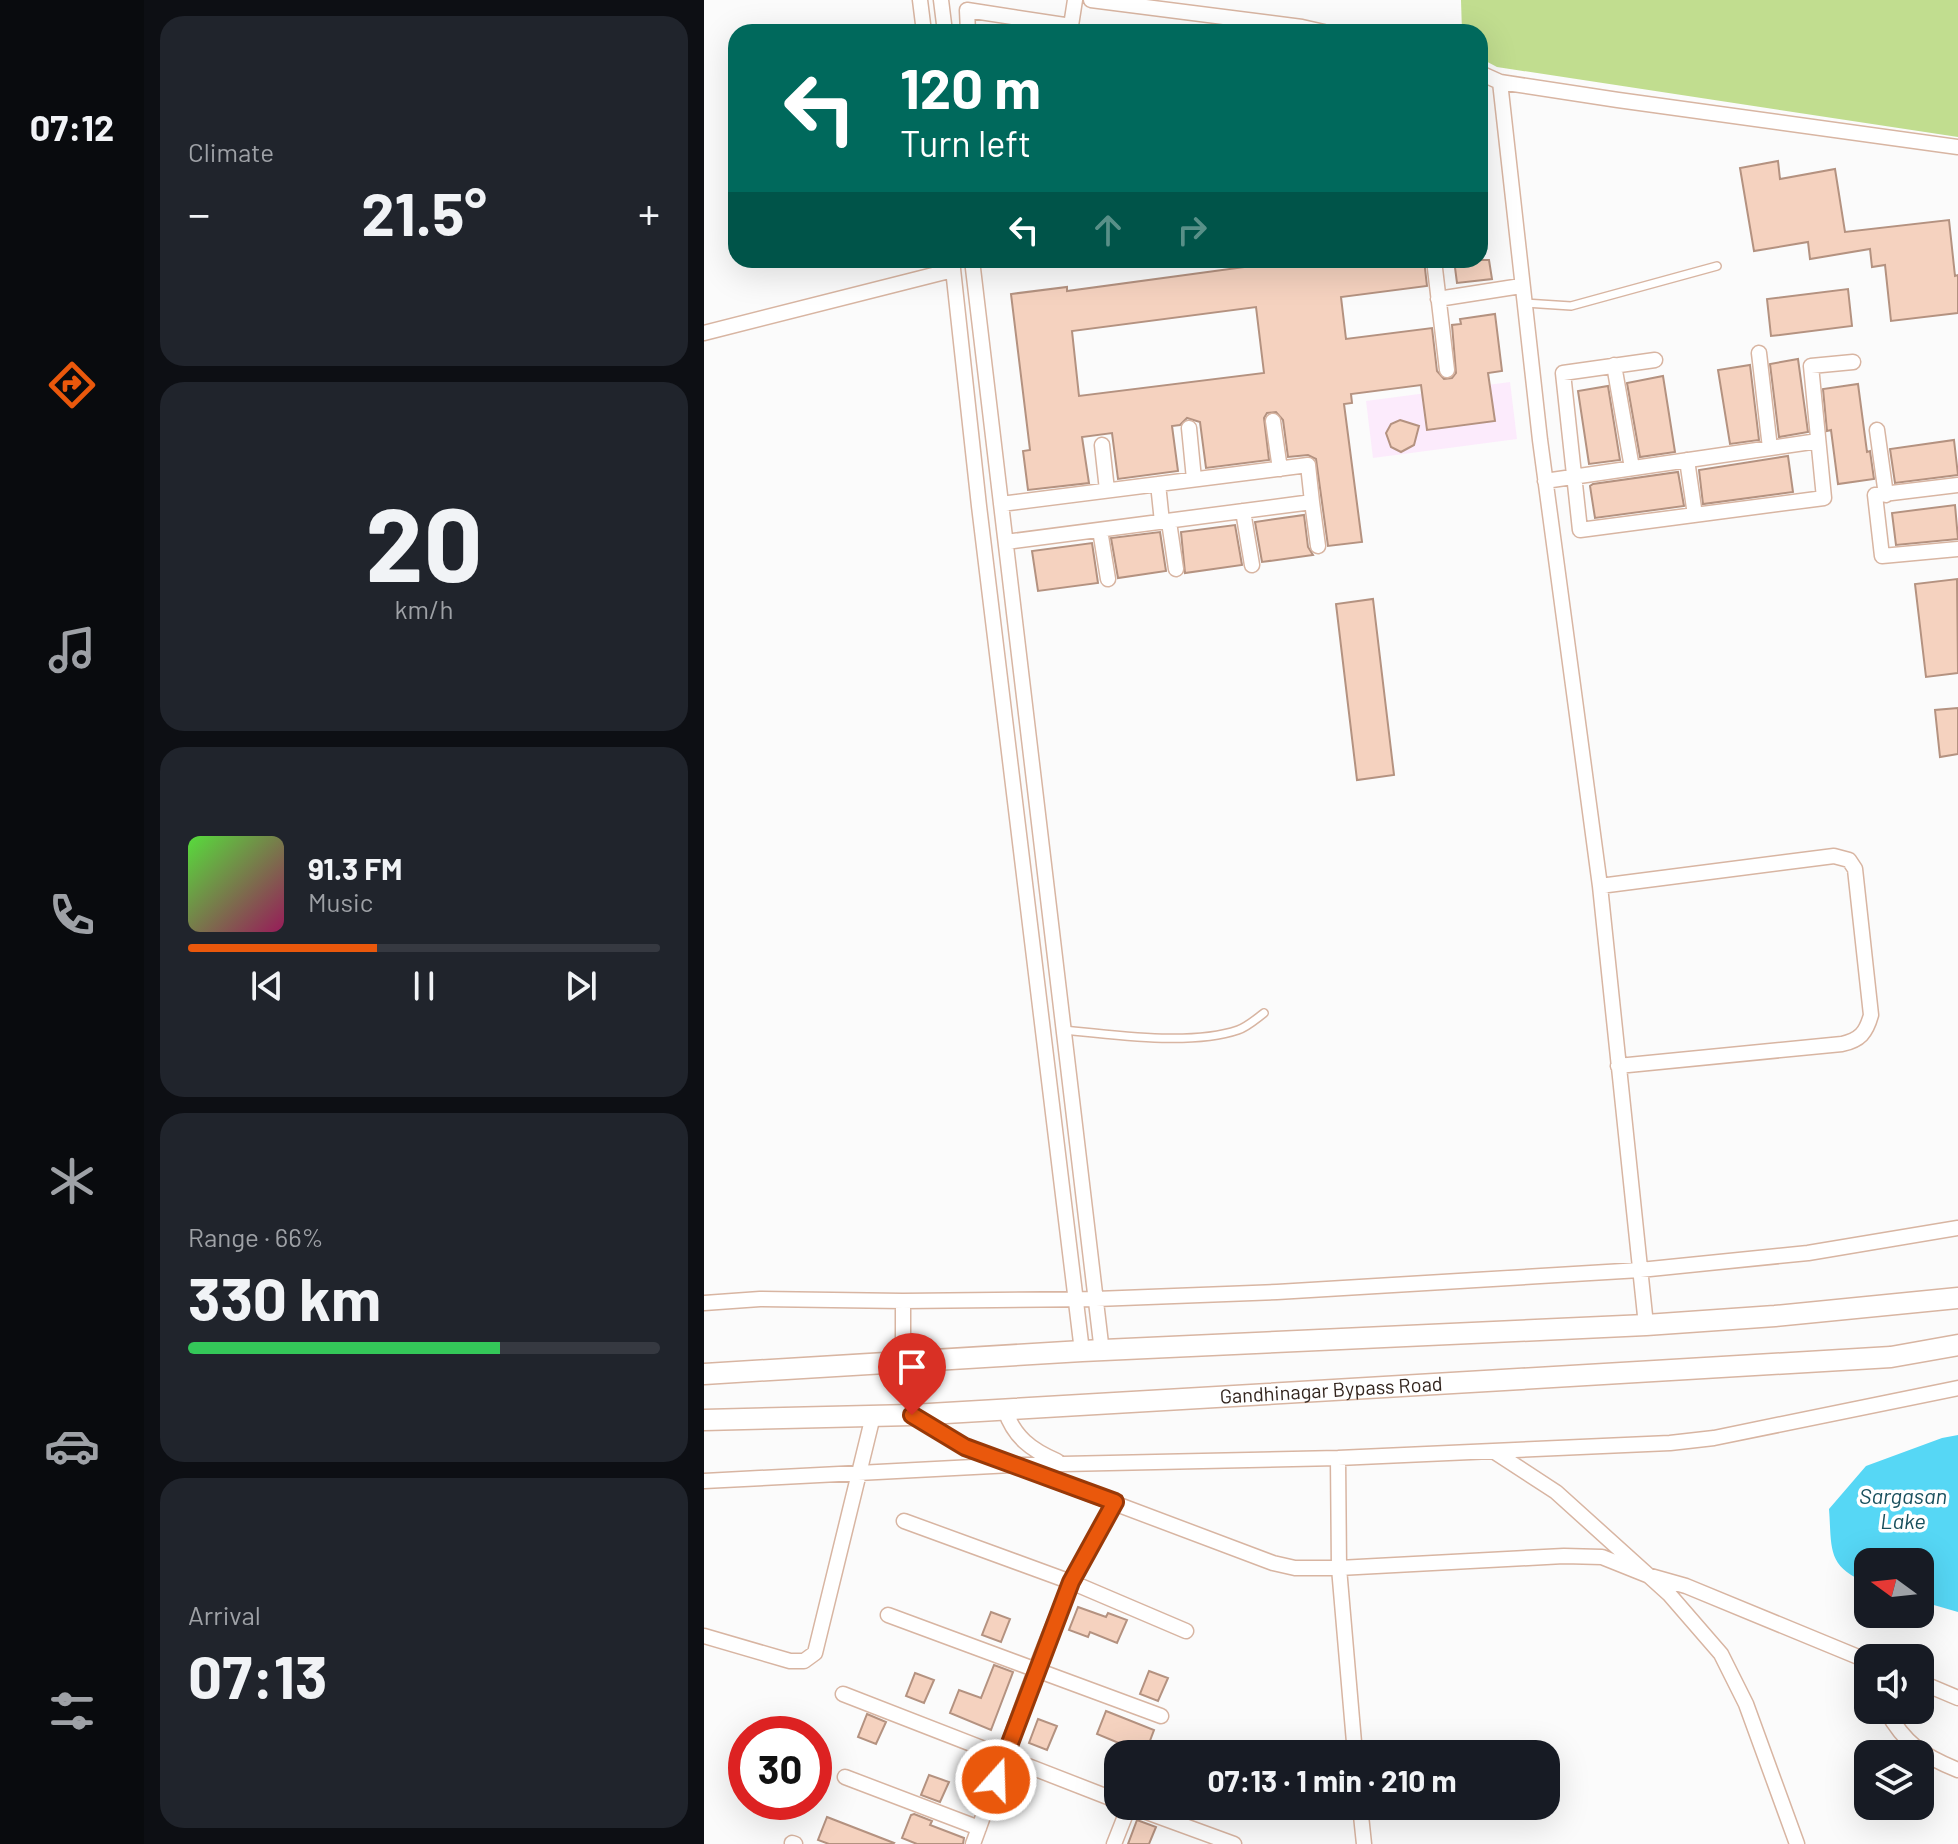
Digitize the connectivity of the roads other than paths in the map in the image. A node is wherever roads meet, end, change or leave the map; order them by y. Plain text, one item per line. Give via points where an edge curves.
1 (920, 0) edge
2 (941, 0) edge
3 (1075, 0) edge
4 (1091, 0) edge
5 (923, 24) edge
6 (944, 24) edge
7 (968, 24) edge
8 (1044, 24) edge
9 (1072, 24) edge
10 (1279, 24) edge
11 (1488, 77) edge
12 (1500, 82) junction
13 (1958, 147) edge
14 (1717, 266) dead end
15 (941, 268) edge
16 (952, 268) edge
17 (973, 268) edge
18 (1435, 268) edge
19 (1521, 286) junction
20 (1438, 299) junction
21 (1523, 303) junction
22 (704, 333) edge
23 (1759, 353) dead end
24 (1655, 360) dead end
25 (1853, 362) dead end
26 (1614, 365) junction
27 (1447, 370) dead end
28 (1273, 421) dead end
29 (1189, 428) dead end
30 (1877, 430) dead end
31 (1818, 441) junction
32 (1102, 445) dead end
33 (1770, 448) junction
34 (1687, 460) junction
35 (1632, 468) junction
36 (1280, 469) junction
37 (1575, 477) junction
38 (1194, 479) junction
39 (1545, 481) junction
40 (1158, 484) junction
41 (1958, 485) edge
42 (1107, 490) junction
43 (1886, 495) junction
44 (1312, 502) junction
45 (1001, 504) junction
46 (1243, 511) junction
47 (1695, 515) junction
48 (1166, 522) junction
49 (1100, 530) junction
50 (1006, 542) junction
51 (1318, 546) dead end
52 (1958, 549) edge
53 (1252, 565) dead end
54 (1176, 569) dead end
55 (1108, 579) dead end
56 (1600, 886) junction
57 (1264, 1013) dead end
58 (1064, 1030) junction
59 (1618, 1066) junction
60 (1958, 1228) edge
61 (1640, 1270) junction
62 (1958, 1298) edge
63 (1075, 1299) junction
64 (1096, 1299) junction
65 (903, 1301) junction
66 (704, 1303) edge
67 (1646, 1325) junction
68 (1958, 1345) edge
69 (1092, 1352) junction
70 (903, 1362) junction
71 (704, 1374) edge
72 (1958, 1388) edge
73 (1005, 1410) junction
74 (912, 1415) junction
75 (873, 1416) junction
76 (704, 1420) edge
77 (1492, 1451) junction
78 (1338, 1458) junction
79 (1012, 1465) junction
80 (1065, 1465) junction
81 (860, 1474) junction
82 (704, 1481) edge
83 (1115, 1502) junction
84 (904, 1521) dead end
85 (1339, 1568) junction
86 (1647, 1575) junction
87 (1071, 1582) junction
88 (888, 1615) dead end
89 (1186, 1631) dead end
90 (704, 1636) edge
91 (1854, 1657) edge
92 (1036, 1668) junction
93 (1934, 1688) edge
94 (843, 1694) dead end
95 (1958, 1698) edge
96 (1161, 1716) dead end
97 (1895, 1724) edge
98 (1354, 1740) edge
99 (1004, 1755) junction
100 (1958, 1770) edge
101 (845, 1777) dead end
102 (1104, 1795) edge
103 (1124, 1820) edge
104 (1168, 1820) edge
105 (1361, 1820) edge
106 (979, 1828) junction
107 (973, 1844) edge
108 (1114, 1844) edge
109 (1234, 1844) edge
110 (1364, 1844) edge
111 (1797, 1844) edge

1 - 5 street
2 - 6 street
3 - 9 street
4 - 10 street
7 - 8 street via 967,10
11 - 12 street
12 - 13 street
12 - 19 street
14 - 21 lane via 1571,306
15 - 22 street
16 - 63 street
17 - 45 street
18 - 20 street
19 - 20 street
19 - 21 street
20 - 27 street
21 - 39 street
23 - 33 street
24 - 26 street
25 - 31 street via 1811,366
26 - 35 street
26 - 37 street via 1563,373
28 - 36 street
29 - 38 street
30 - 43 street
31 - 33 street
31 - 47 street via 1824,498
32 - 42 street
33 - 34 street
34 - 35 street
34 - 47 street
35 - 37 street
36 - 38 street
36 - 44 street via 1308,465
37 - 39 street
37 - 47 street via 1580,530
38 - 40 street
39 - 56 street
40 - 42 street
40 - 48 street
41 - 43 street
42 - 45 street
43 - 52 street via 1875,495 1882,556
44 - 46 street
44 - 51 street
45 - 50 street
46 - 48 street
46 - 53 street
48 - 49 street
48 - 54 street
49 - 50 street
49 - 55 street
50 - 58 street
56 - 59 street
56 - 59 street via 1834,856 1849,860 1855,869 1871,1015 1866,1032 1842,1044
57 - 58 lane via 1240,1030 1206,1037
58 - 64 street
59 - 61 street
60 - 61 street via 1808,1253
61 - 64 street
61 - 67 street
62 - 67 main road
63 - 64 street
63 - 65 street
63 - 69 street
64 - 69 street
65 - 66 street
65 - 70 street
67 - 69 main road
68 - 73 main road, Gandhinagar Bypass Road via 1891,1357
69 - 70 main road
70 - 71 main road
70 - 74 street
72 - 77 street via 1714,1438
73 - 74 main road, Gandhinagar Bypass Road
73 - 80 street via 1011,1428 1033,1451
74 - 75 main road, Gandhinagar Bypass Road
74 - 79 street via 965,1447
75 - 76 main road, Gandhinagar Bypass Road
75 - 81 street
77 - 78 street
77 - 86 street via 1556,1492
78 - 80 street
78 - 85 street
79 - 80 street
79 - 81 street
79 - 83 street
81 - 82 street
81 - 90 street via 815,1653 804,1661 790,1661
83 - 85 street via 1273,1563
83 - 87 street
84 - 87 street
85 - 86 street via 1589,1556
85 - 98 street
86 - 91 street via 1686,1586
86 - 111 street via 1721,1654 1746,1704
87 - 89 street
87 - 92 street
88 - 92 street
92 - 96 street
92 - 99 street
93 - 95 street
94 - 99 street
97 - 100 street via 1919,1752
99 - 102 street
99 - 106 street
101 - 106 street
103 - 108 street
104 - 109 street
105 - 110 street
106 - 107 street

